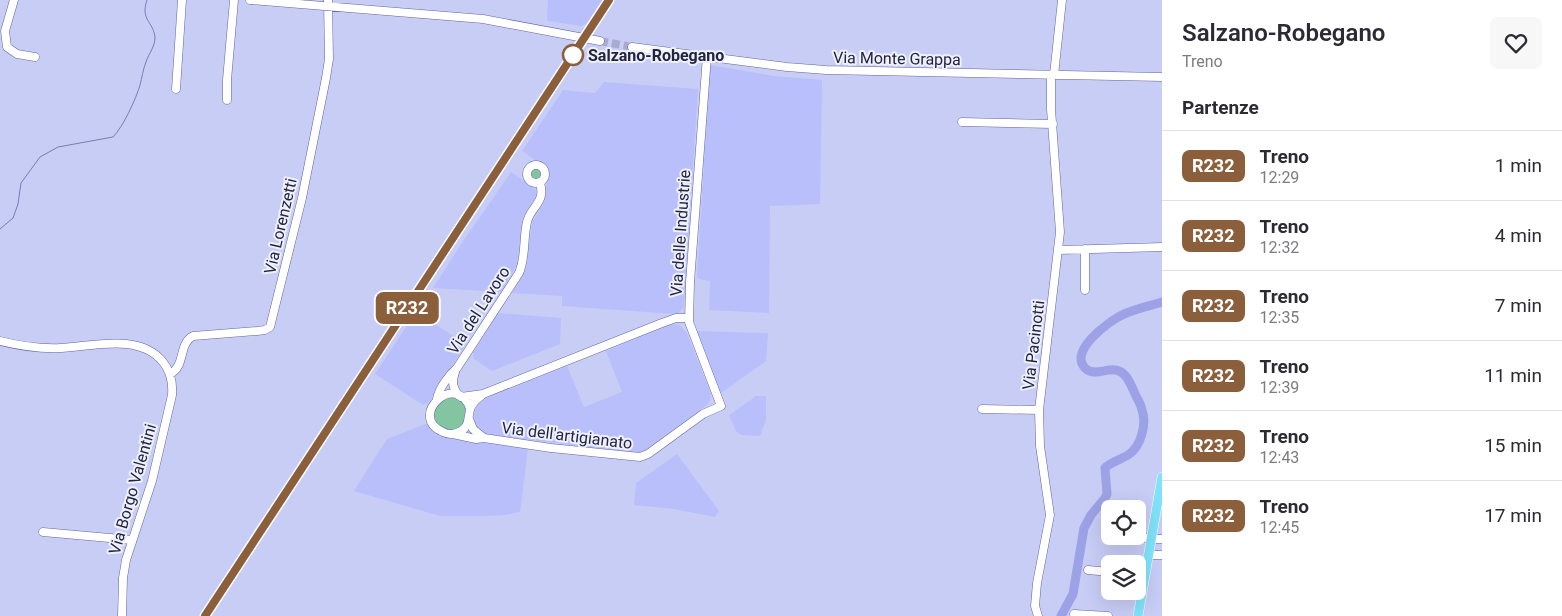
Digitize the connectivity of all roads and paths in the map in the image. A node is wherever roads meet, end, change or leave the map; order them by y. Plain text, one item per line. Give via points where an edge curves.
1 (14, 0) edge
2 (182, 0) edge
3 (234, 0) edge
4 (250, 0) edge
5 (1062, 0) edge
6 (275, 1) edge
7 (328, 3) edge
8 (600, 40) tunnel mouth
9 (632, 46) tunnel mouth
10 (707, 56) junction
11 (35, 57) dead end
12 (1052, 74) junction
13 (1162, 76) edge
14 (176, 89) dead end
15 (227, 100) dead end
16 (962, 122) dead end
17 (1053, 124) junction
18 (540, 183) dead end
19 (1162, 247) edge
20 (1085, 249) junction
21 (1058, 250) junction
22 (1085, 290) dead end
23 (688, 318) junction
24 (0, 341) edge
25 (457, 368) junction
26 (170, 374) junction
27 (483, 394) junction
28 (460, 396) junction
29 (437, 399) junction
30 (721, 406) joint
31 (470, 408) junction
32 (982, 409) dead end
33 (1039, 410) junction
34 (469, 419) junction
35 (453, 434) junction
36 (484, 438) junction
37 (1162, 477) edge
38 (1160, 503) edge
39 (43, 532) dead end
40 (1146, 537) edge
41 (1152, 538) junction
42 (1162, 538) edge
43 (132, 540) junction
44 (1149, 555) junction
45 (1162, 555) edge
46 (1146, 562) edge
47 (1088, 570) dead end
48 (1101, 571) edge
49 (1139, 600) edge
50 (1074, 614) dead end
51 (122, 616) edge
52 (1038, 616) edge
53 (1108, 616) edge
54 (1138, 616) edge

1 - 11 street via 6,31 7,47 17,54
2 - 14 street
3 - 15 street
4 - 6 street
5 - 12 street, Via Pacinotti
6 - 7 street
7 - 8 street via 483,19
7 - 26 street, Via Lorenzetti via 326,78 302,198 270,327 190,337 178,368
9 - 10 street, Via Monte Grappa
10 - 12 street, Via Monte Grappa via 826,70
10 - 23 street, Via delle Industrie
12 - 13 street, Via Monte Grappa
12 - 17 street, Via Pacinotti
16 - 17 street
17 - 21 street, Via Pacinotti via 1060,232
18 - 25 street, Via del Lavoro via 542,196 528,220 521,268
19 - 20 street
20 - 21 street
20 - 22 street
21 - 33 street, Via Pacinotti
23 - 27 street via 662,323
23 - 30 street, Via delle Industrie
24 - 26 street via 48,348 135,345 154,353
25 - 28 street, Via del Lavoro via 452,385
25 - 29 street, Via del Lavoro
26 - 43 street, Via Borgo Valentini via 170,401 149,491
27 - 28 street
27 - 31 street
28 - 29 street via 448,394
28 - 31 street
29 - 35 street, Via dell'artigianato via 431,408 431,420 442,432
30 - 36 street, Via dell'artigianato via 703,414 640,457
31 - 34 street
32 - 33 street
33 - 52 street, Via Pacinotti via 1040,446 1050,515 1037,583 1035,606
34 - 35 street via 463,430
34 - 36 street, Via dell'artigianato via 473,429
35 - 36 street, Via dell'artigianato
37 - 38 main road
38 - 41 main road
39 - 43 street
40 - 41 street
41 - 42 street
41 - 44 main road
43 - 51 street, Via Borgo Valentini via 124,568
44 - 45 street
44 - 46 main road
47 - 48 street
49 - 54 main road
50 - 53 street

